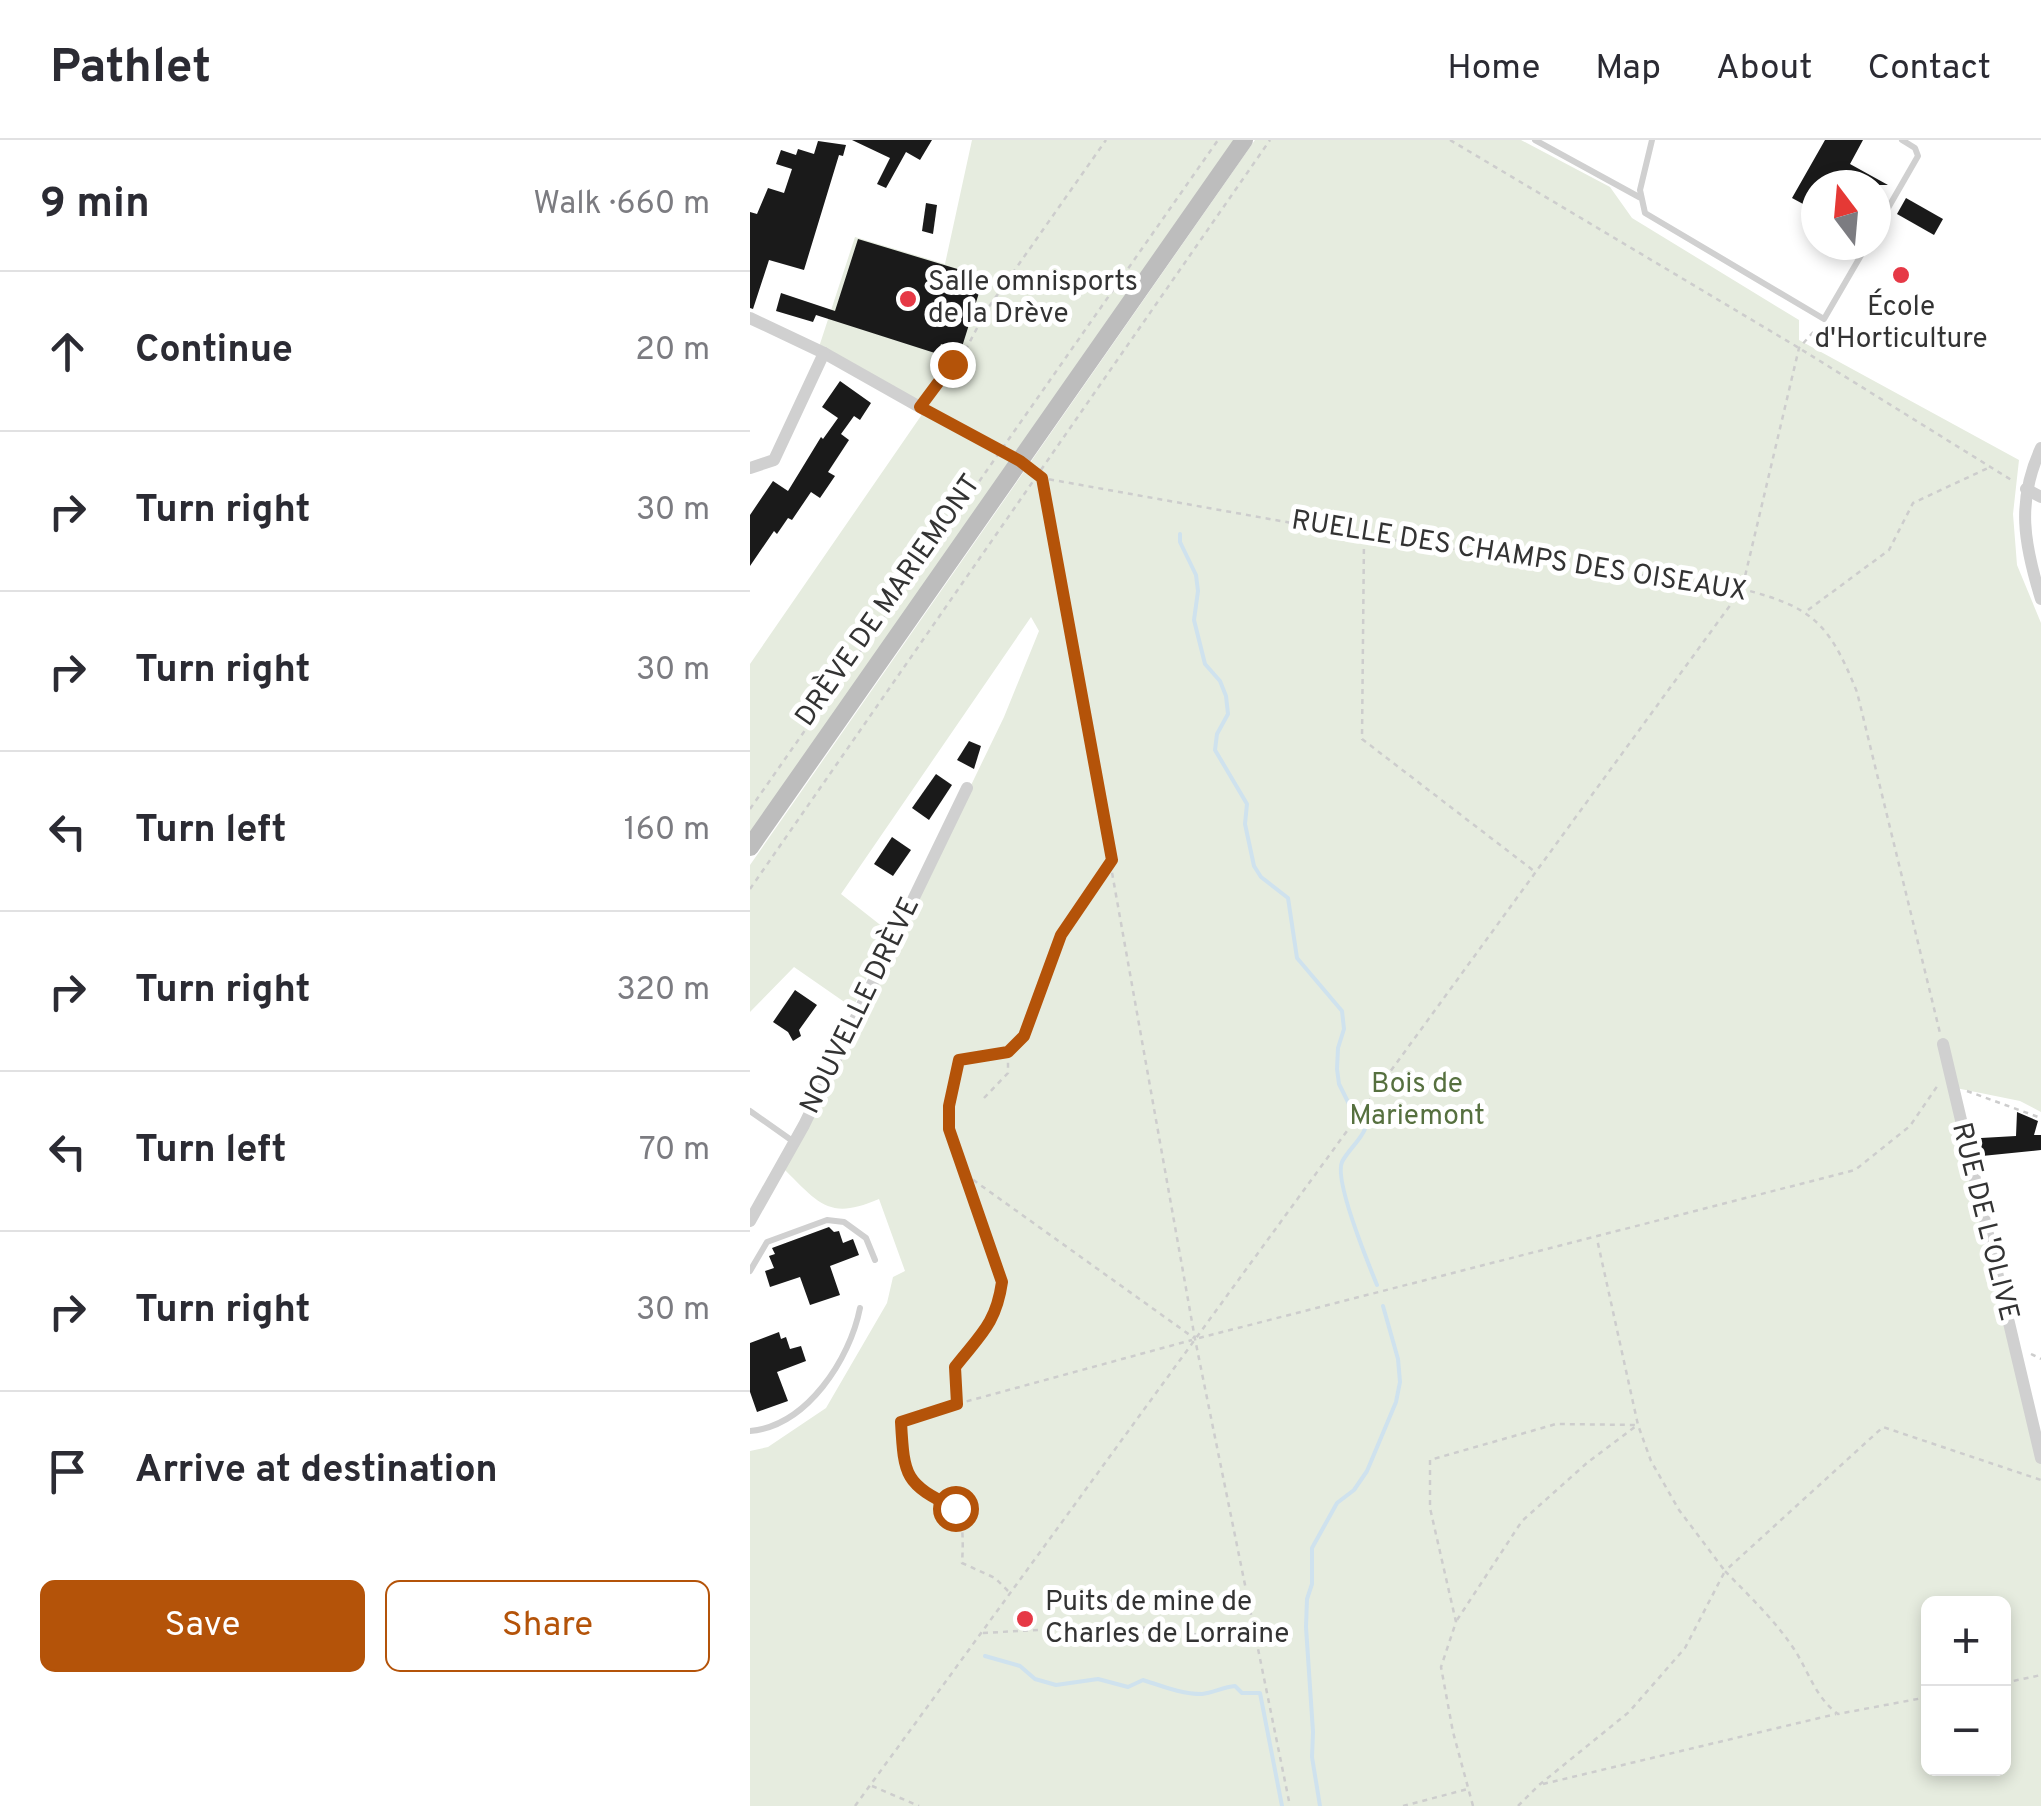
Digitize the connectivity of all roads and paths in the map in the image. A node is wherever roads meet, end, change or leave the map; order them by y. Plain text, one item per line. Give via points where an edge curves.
1 (1106, 140) edge
2 (1218, 140) edge
3 (1244, 140) edge
4 (1270, 140) edge
5 (1450, 140) edge
6 (1535, 140) edge
7 (1652, 140) edge
8 (1902, 140) edge
9 (1640, 198) junction
10 (1891, 202) edge
11 (1857, 260) edge
12 (750, 318) edge
13 (1824, 319) junction
14 (1799, 348) junction
15 (824, 353) junction
16 (923, 408) junction
17 (2041, 448) edge
18 (1001, 451) junction
19 (1020, 461) junction
20 (1990, 467) junction
21 (750, 468) edge
22 (1040, 476) junction
23 (2026, 489) junction
24 (2041, 497) edge
25 (1364, 536) junction
26 (1742, 589) junction
27 (2041, 599) edge
28 (1806, 611) junction
29 (967, 788) dead end
30 (750, 809) edge
31 (750, 848) edge
32 (1112, 860) junction
33 (1535, 872) junction
34 (750, 889) edge
35 (1943, 1044) joint
36 (1008, 1052) junction
37 (1949, 1079) junction
38 (984, 1098) dead end
39 (750, 1111) edge
40 (2041, 1118) edge
41 (794, 1142) junction
42 (962, 1171) junction
43 (750, 1222) edge
44 (1597, 1238) junction
45 (876, 1260) dead end
46 (750, 1271) edge
47 (860, 1308) dead end
48 (1196, 1339) junction
49 (957, 1404) junction
50 (1638, 1425) junction
51 (750, 1431) edge
52 (2041, 1458) edge
53 (2041, 1480) edge
54 (1725, 1571) junction
55 (1010, 1593) junction
56 (1456, 1622) junction
57 (982, 1632) junction
58 (1260, 1644) junction
59 (2041, 1676) edge
60 (2011, 1681) edge
61 (1921, 1698) edge
62 (1838, 1714) junction
63 (870, 1785) junction
64 (1539, 1785) junction
65 (1469, 1788) junction
66 (856, 1806) edge
67 (919, 1806) edge
68 (1290, 1806) edge
69 (1402, 1806) edge
70 (1472, 1806) edge
71 (1518, 1806) edge

1 - 16 path
2 - 18 path
3 - 19 street, DRÈVE DE MARIEMONT
4 - 22 path
5 - 14 path
6 - 9 lane
7 - 9 lane
8 - 10 lane via 1918,156
9 - 13 lane via 1653,220
11 - 13 lane
12 - 15 street
13 - 14 path
14 - 20 path
14 - 26 path
15 - 16 street
15 - 21 street via 774,460
16 - 18 path, RUELLE DES CHAMPS DES OISEAUX
17 - 23 street
18 - 19 path, RUELLE DES CHAMPS DES OISEAUX
18 - 30 path
19 - 22 path, RUELLE DES CHAMPS DES OISEAUX
19 - 31 street, DRÈVE DE MARIEMONT
20 - 23 path
20 - 28 path via 1913,503 1889,550
22 - 25 path, RUELLE DES CHAMPS DES OISEAUX
22 - 32 path
22 - 34 path
23 - 24 street
23 - 27 street via 2027,544
25 - 26 path, RUELLE DES CHAMPS DES OISEAUX
25 - 33 path via 1362,739
26 - 28 path, RUELLE DES CHAMPS DES OISEAUX
26 - 33 path
28 - 35 path via 1838,650 1857,692
29 - 41 street, NOUVELLE DRÈVE
32 - 36 path via 1061,935 1024,1036
32 - 48 path
33 - 48 path
35 - 37 street, RUE DE L'OLIVE
36 - 38 path via 1008,1073
36 - 42 path via 959,1060 949,1129
37 - 40 path
37 - 44 path via 1910,1126 1856,1170
37 - 52 street, RUE DE L'OLIVE
39 - 41 lane
41 - 43 street, NOUVELLE DRÈVE
42 - 48 path
42 - 49 path via 1002,1282 984,1335 955,1367
44 - 48 path
44 - 50 path
45 - 46 lane via 866,1238 844,1222 827,1220 767,1242
47 - 51 lane via 844,1356 816,1392 785,1419
48 - 49 path
48 - 55 path
48 - 58 path
49 - 55 path via 901,1422 903,1461 924,1493 955,1508 964,1533 962,1563
50 - 54 path via 1664,1485
50 - 56 path via 1522,1522
50 - 56 path via 1556,1424 1430,1460 1430,1508
53 - 54 path via 1882,1427
54 - 62 path via 1771,1617 1819,1696
54 - 64 path via 1685,1648 1628,1712
55 - 57 path
56 - 65 path via 1441,1667
57 - 58 path via 1125,1625
57 - 63 path
58 - 68 path
59 - 60 path
61 - 62 path
62 - 64 path
63 - 66 path
63 - 67 path
64 - 71 path
65 - 69 path
65 - 70 path

